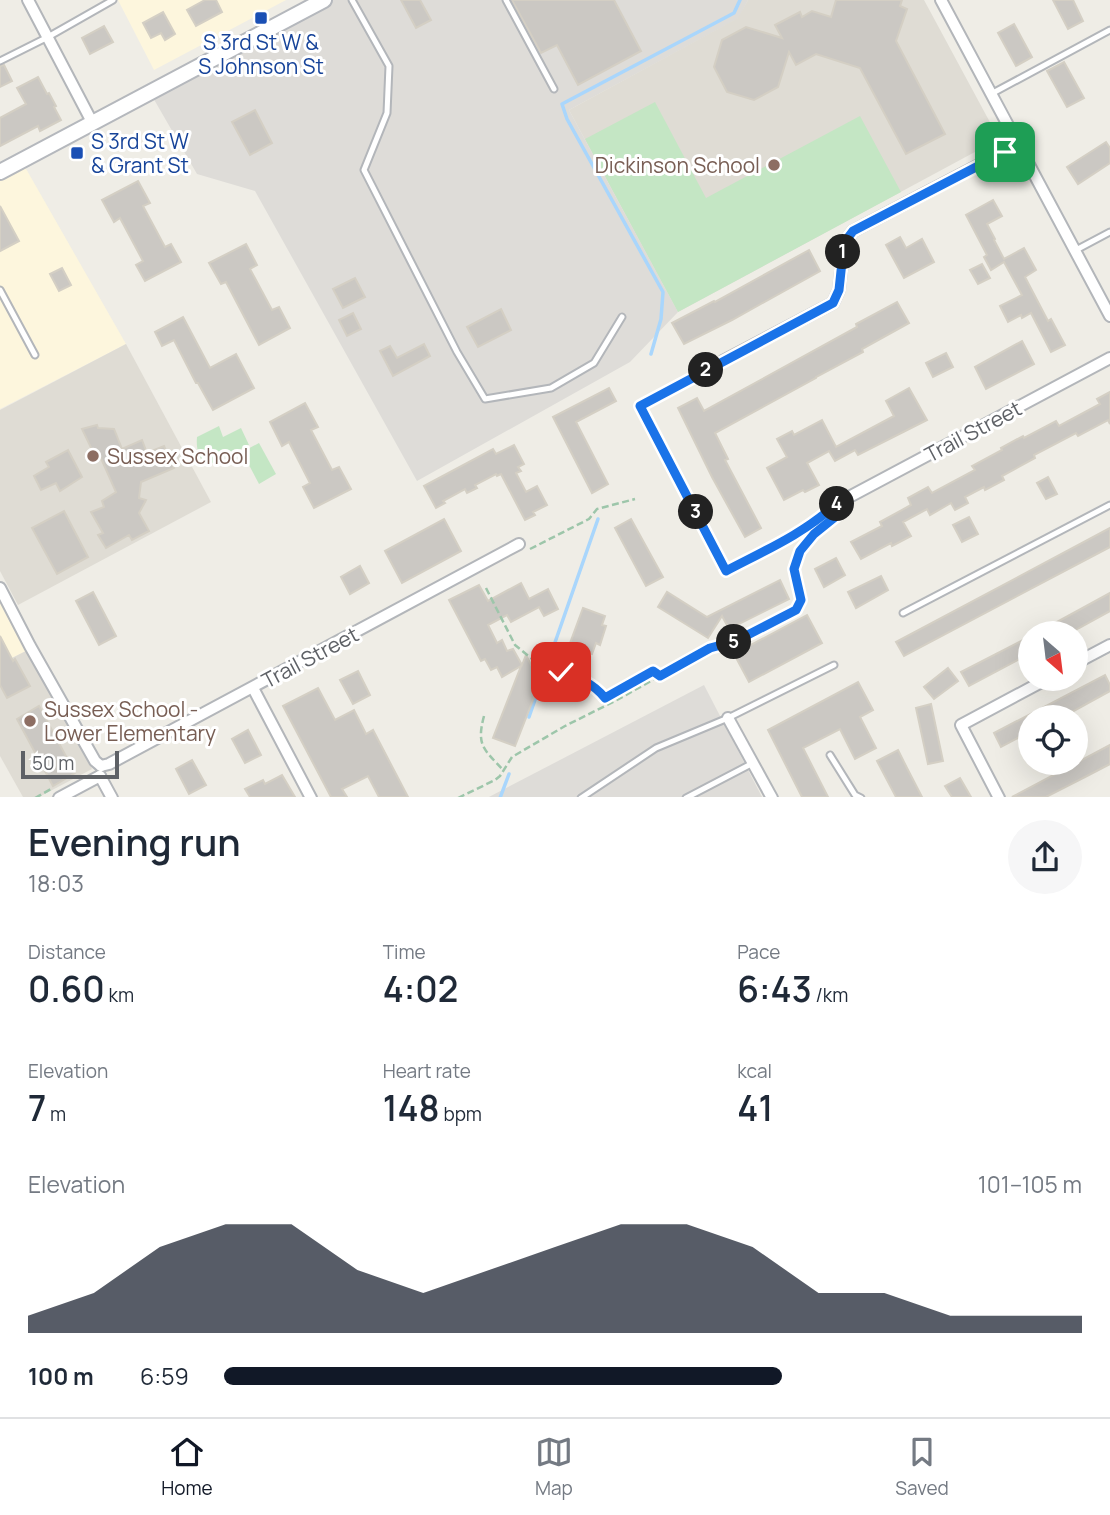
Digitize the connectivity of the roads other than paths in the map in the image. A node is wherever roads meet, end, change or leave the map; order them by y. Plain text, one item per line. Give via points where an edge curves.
1 (28, 0) edge
2 (113, 0) edge
3 (324, 0) edge
4 (352, 0) edge
5 (506, 0) edge
6 (941, 0) edge
7 (1110, 30) edge
8 (48, 37) junction
9 (0, 61) edge
10 (554, 89) dead end
11 (991, 94) junction
12 (92, 122) junction
13 (1019, 144) junction
14 (0, 172) edge
15 (1110, 232) edge
16 (1076, 250) junction
17 (0, 290) edge
18 (1110, 316) edge
19 (622, 317) dead end
20 (35, 355) dead end
21 (1110, 358) edge
22 (723, 360) joint
23 (1110, 505) edge
24 (838, 509) joint
25 (521, 548) road end
26 (0, 588) edge
27 (903, 613) dead end
28 (1110, 645) edge
29 (1088, 657) edge
30 (834, 665) dead end
31 (253, 688) junction
32 (1025, 691) edge
33 (728, 718) junction
34 (830, 755) dead end
35 (753, 763) junction
36 (100, 771) junction
37 (59, 797) edge
38 (112, 797) edge
39 (310, 797) edge
40 (581, 797) edge
41 (686, 797) edge
42 (772, 797) edge
43 (861, 797) edge
44 (999, 797) edge

1 - 8 street
2 - 8 lane
3 - 12 main road
4 - 19 lane via 389,66 387,113 364,170 485,399 551,388 594,363
5 - 10 lane
6 - 11 street
7 - 11 lane
8 - 9 lane
8 - 12 street
11 - 13 street
12 - 14 main road
13 - 16 street
13 - 22 street via 853,231 844,243 839,290 833,303
15 - 16 lane
16 - 18 street
17 - 20 lane
21 - 24 street, Trail Street
22 - 24 lane via 640,406 726,571
23 - 27 lane
25 - 31 street, Trail Street
26 - 36 street
28 - 29 street
30 - 33 lane
31 - 36 street, Trail Street
31 - 39 street
32 - 44 street via 961,725
33 - 35 street
33 - 40 lane via 656,748
34 - 43 lane via 855,795
35 - 41 lane
35 - 42 street
36 - 37 street, Trail Street
36 - 38 street

